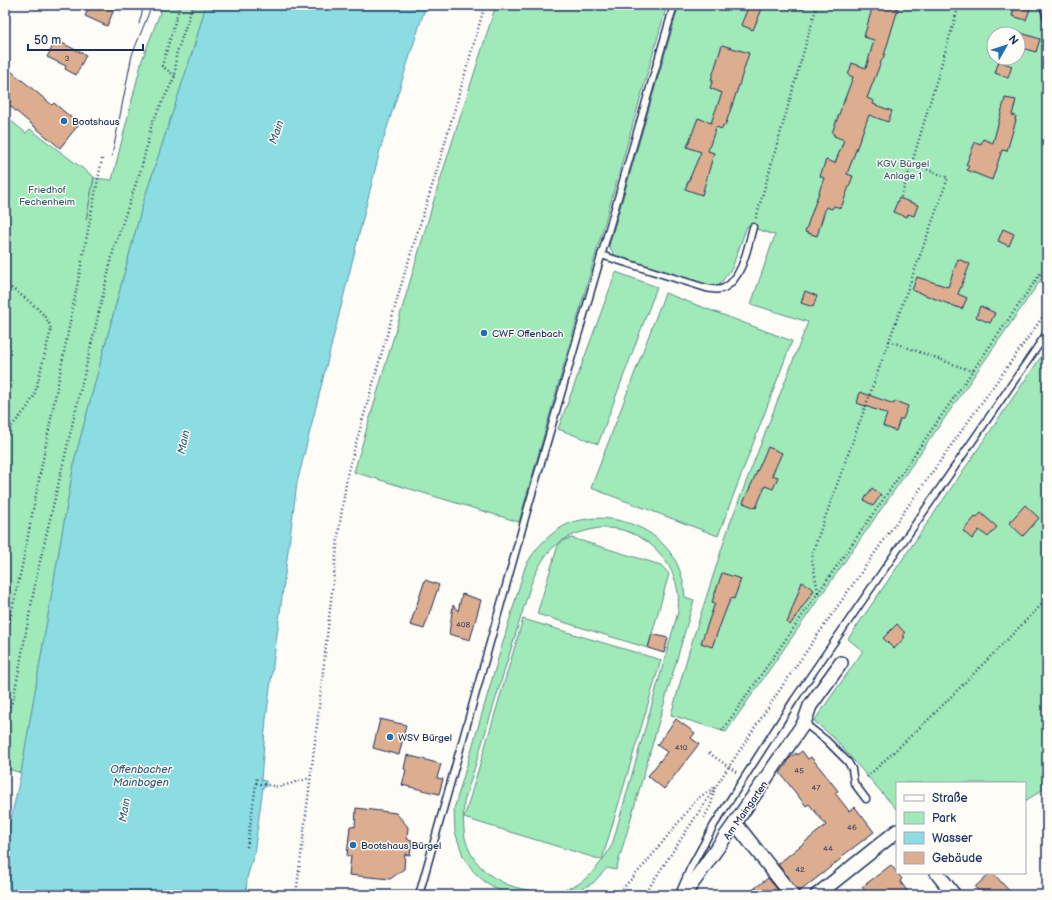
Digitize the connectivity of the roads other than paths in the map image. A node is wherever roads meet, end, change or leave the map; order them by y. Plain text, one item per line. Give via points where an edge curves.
1 (674, 5) edge
2 (1043, 5) edge
3 (1047, 18) edge
4 (753, 226) road end
5 (601, 255) junction
6 (1047, 333) edge
7 (841, 663) dead end
8 (804, 723) junction
9 (866, 800) dead end
10 (736, 823) junction
11 (896, 832) edge
12 (938, 874) edge
13 (419, 895) edge
14 (679, 895) edge
15 (684, 895) edge
16 (792, 895) edge
17 (816, 895) edge
18 (954, 895) edge

1 - 5 lane
2 - 3 lane
4 - 5 lane via 740,271 724,289 706,288
5 - 13 lane
6 - 14 lane via 794,700 714,825
7 - 8 street, Am Maingarten via 810,706
8 - 9 lane via 848,762 854,783
8 - 10 street, Am Maingarten
10 - 15 street, Am Maingarten
10 - 16 street
11 - 17 street
12 - 18 street

